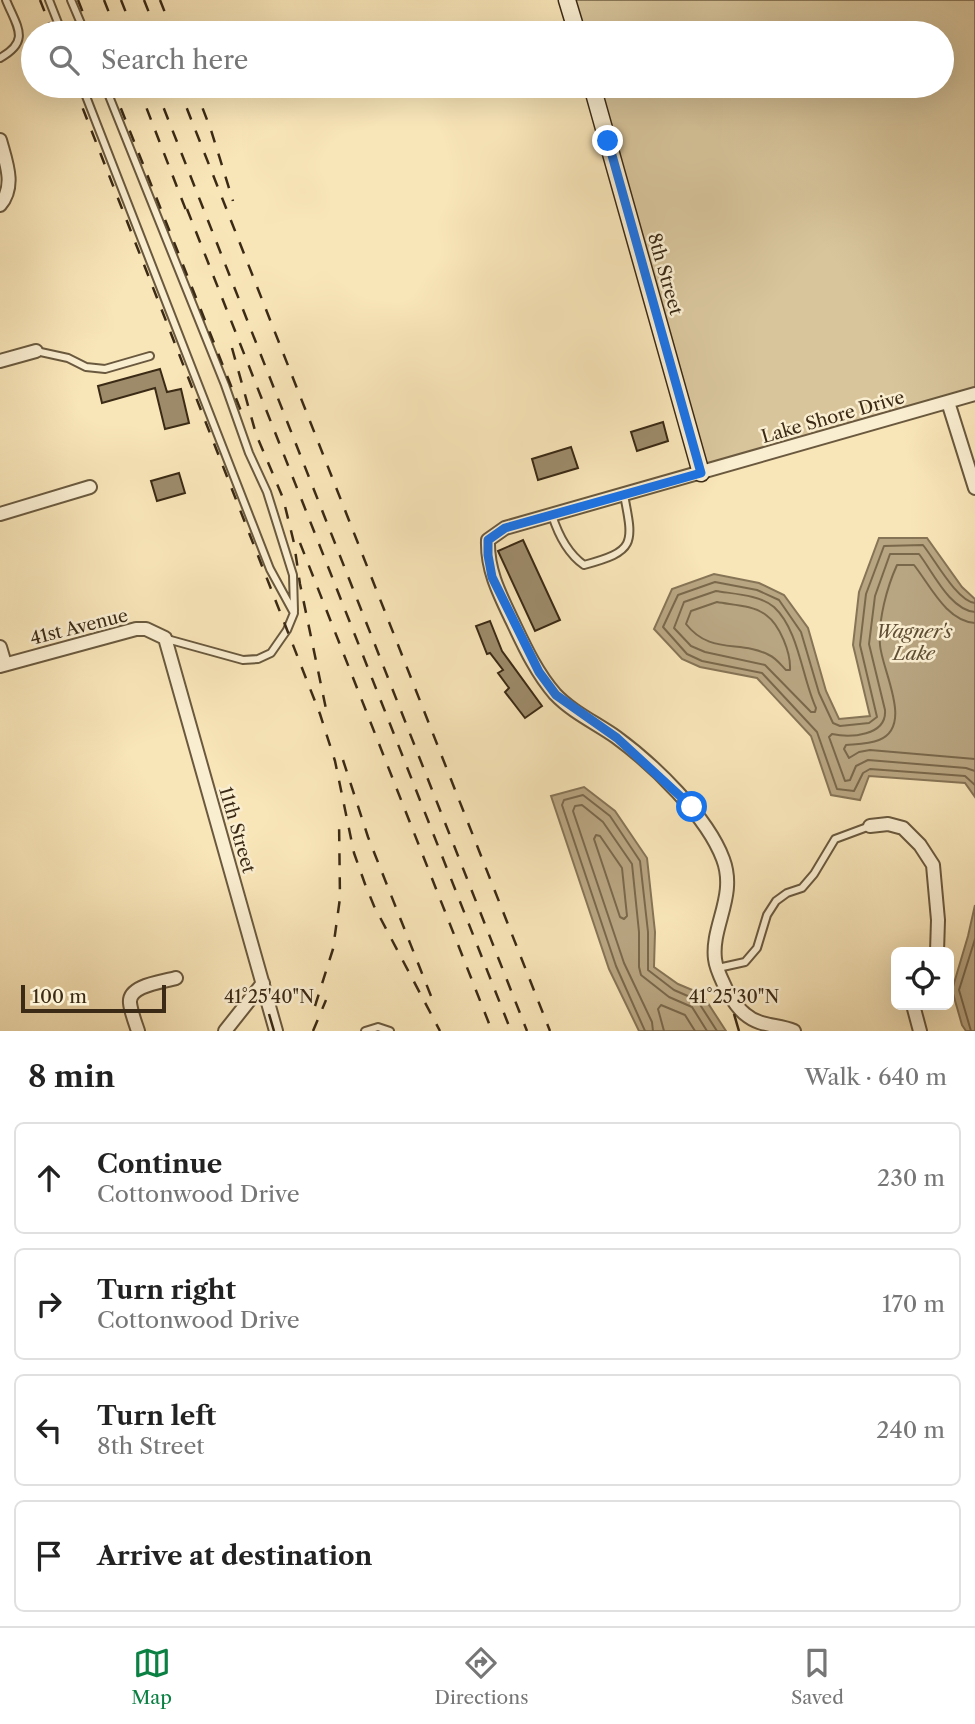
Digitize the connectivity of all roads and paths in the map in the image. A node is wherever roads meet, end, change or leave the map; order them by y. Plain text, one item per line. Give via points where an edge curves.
1 (6, 0) edge
2 (49, 0) edge
3 (71, 0) edge
4 (567, 0) edge
5 (57, 21) edge
6 (80, 21) edge
7 (573, 21) edge
8 (0, 58) edge
9 (87, 98) edge
10 (110, 98) edge
11 (595, 98) edge
12 (0, 141) edge
13 (1, 204) edge
14 (36, 351) joint
15 (150, 356) dead end
16 (0, 361) edge
17 (975, 394) edge
18 (948, 402) junction
19 (701, 473) junction
20 (90, 488) dead end
21 (975, 488) edge
22 (624, 495) junction
23 (0, 514) edge
24 (552, 515) junction
25 (294, 613) junction
26 (165, 638) junction
27 (0, 647) edge
28 (3, 665) edge
29 (870, 826) joint
30 (937, 947) edge
31 (718, 968) junction
32 (176, 978) dead end
33 (263, 983) junction
34 (914, 1010) edge
35 (138, 1031) edge
36 (225, 1031) edge
37 (276, 1031) edge
38 (365, 1031) edge
39 (390, 1031) edge
40 (794, 1031) edge
41 (920, 1031) edge

1 - 8 lane via 19,42
2 - 5 lane
3 - 6 lane
4 - 7 street
9 - 25 lane via 270,569
10 - 25 lane via 267,492 293,576
11 - 19 street, 8th Street
12 - 13 street via 9,181
14 - 15 lane via 105,369
14 - 16 street
17 - 18 street, Lake Shore Drive
18 - 19 street, Lake Shore Drive
18 - 21 street
19 - 22 street, Lake Shore Drive
20 - 23 street
22 - 24 street, Lake Shore Drive
22 - 24 lane via 630,523 628,544 622,552 584,565 558,533
24 - 31 street, Lake Shore Drive via 505,528 488,540 492,577 525,648 556,695 659,775 692,807 716,842 728,886 716,944
25 - 26 lane via 271,653 258,659 243,660
26 - 28 street, 41st Avenue via 136,629
26 - 33 street, 11th Street
27 - 28 street
29 - 30 street via 903,828 933,865
29 - 31 lane via 835,839 802,888 776,901 757,948 745,962
31 - 40 street via 744,1014 767,1026
32 - 35 street via 131,995
33 - 36 street
33 - 37 street, 11th Street
34 - 41 street
38 - 39 lane via 378,1027

